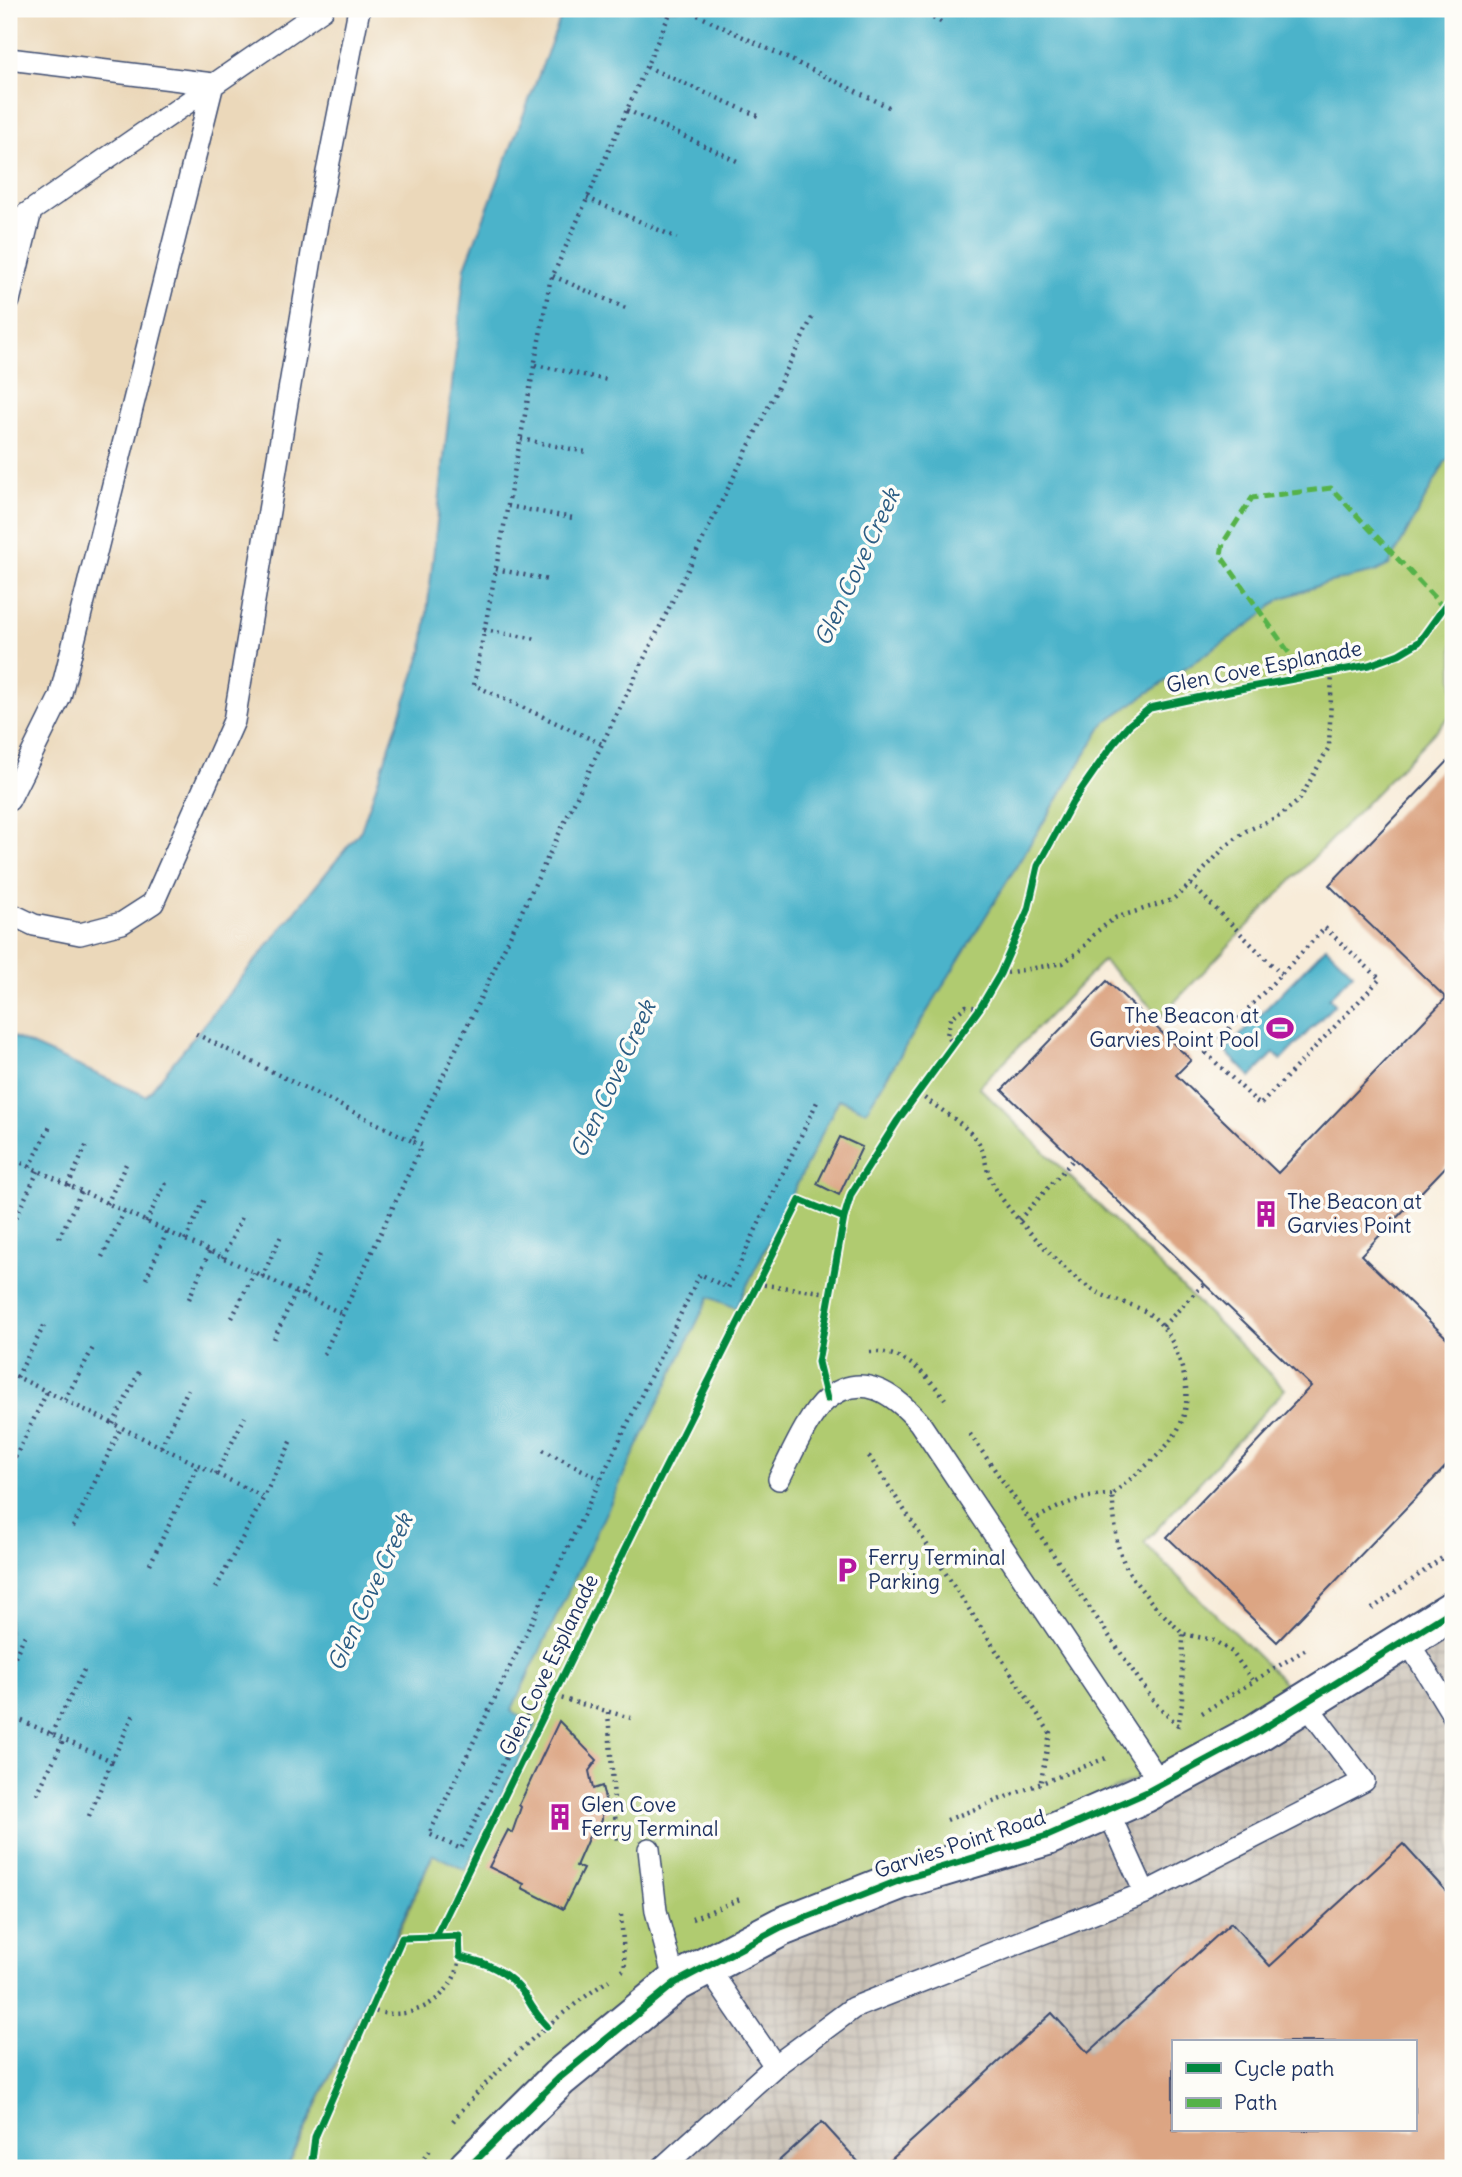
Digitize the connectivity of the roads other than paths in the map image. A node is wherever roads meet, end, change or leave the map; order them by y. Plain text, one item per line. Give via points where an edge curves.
1 (323, 9) edge
2 (359, 9) edge
3 (9, 59) edge
4 (213, 84) junction
5 (31, 211) junction
6 (9, 226) edge
7 (9, 301) edge
8 (9, 800) edge
9 (9, 912) edge
10 (779, 1479) dead end
11 (1453, 1610) edge
12 (1406, 1640) junction
13 (1305, 1703) junction
14 (1453, 1715) edge
15 (1161, 1784) junction
16 (1107, 1810) junction
17 (649, 1849) dead end
18 (1145, 1893) junction
19 (691, 1975) junction
20 (775, 2066) junction
21 (468, 2168) edge
22 (662, 2168) edge

1 - 4 lane
2 - 9 lane via 317,223 234,721 153,903 122,923 80,934 34,925
3 - 4 lane
4 - 5 lane
4 - 8 lane via 60,697
5 - 6 lane
5 - 7 lane
10 - 15 lane via 827,1399 868,1386 903,1404
11 - 12 street, Garvies Point Road
12 - 13 street, Garvies Point Road
12 - 14 lane
13 - 15 street, Garvies Point Road
13 - 18 lane via 1364,1781
15 - 16 street, Garvies Point Road
16 - 18 lane
16 - 19 street, Garvies Point Road via 1047,1836 903,1879 781,1927
17 - 19 lane via 656,1911
18 - 20 lane via 853,2008
19 - 20 lane
19 - 21 street, Garvies Point Road via 559,2078
20 - 22 lane

